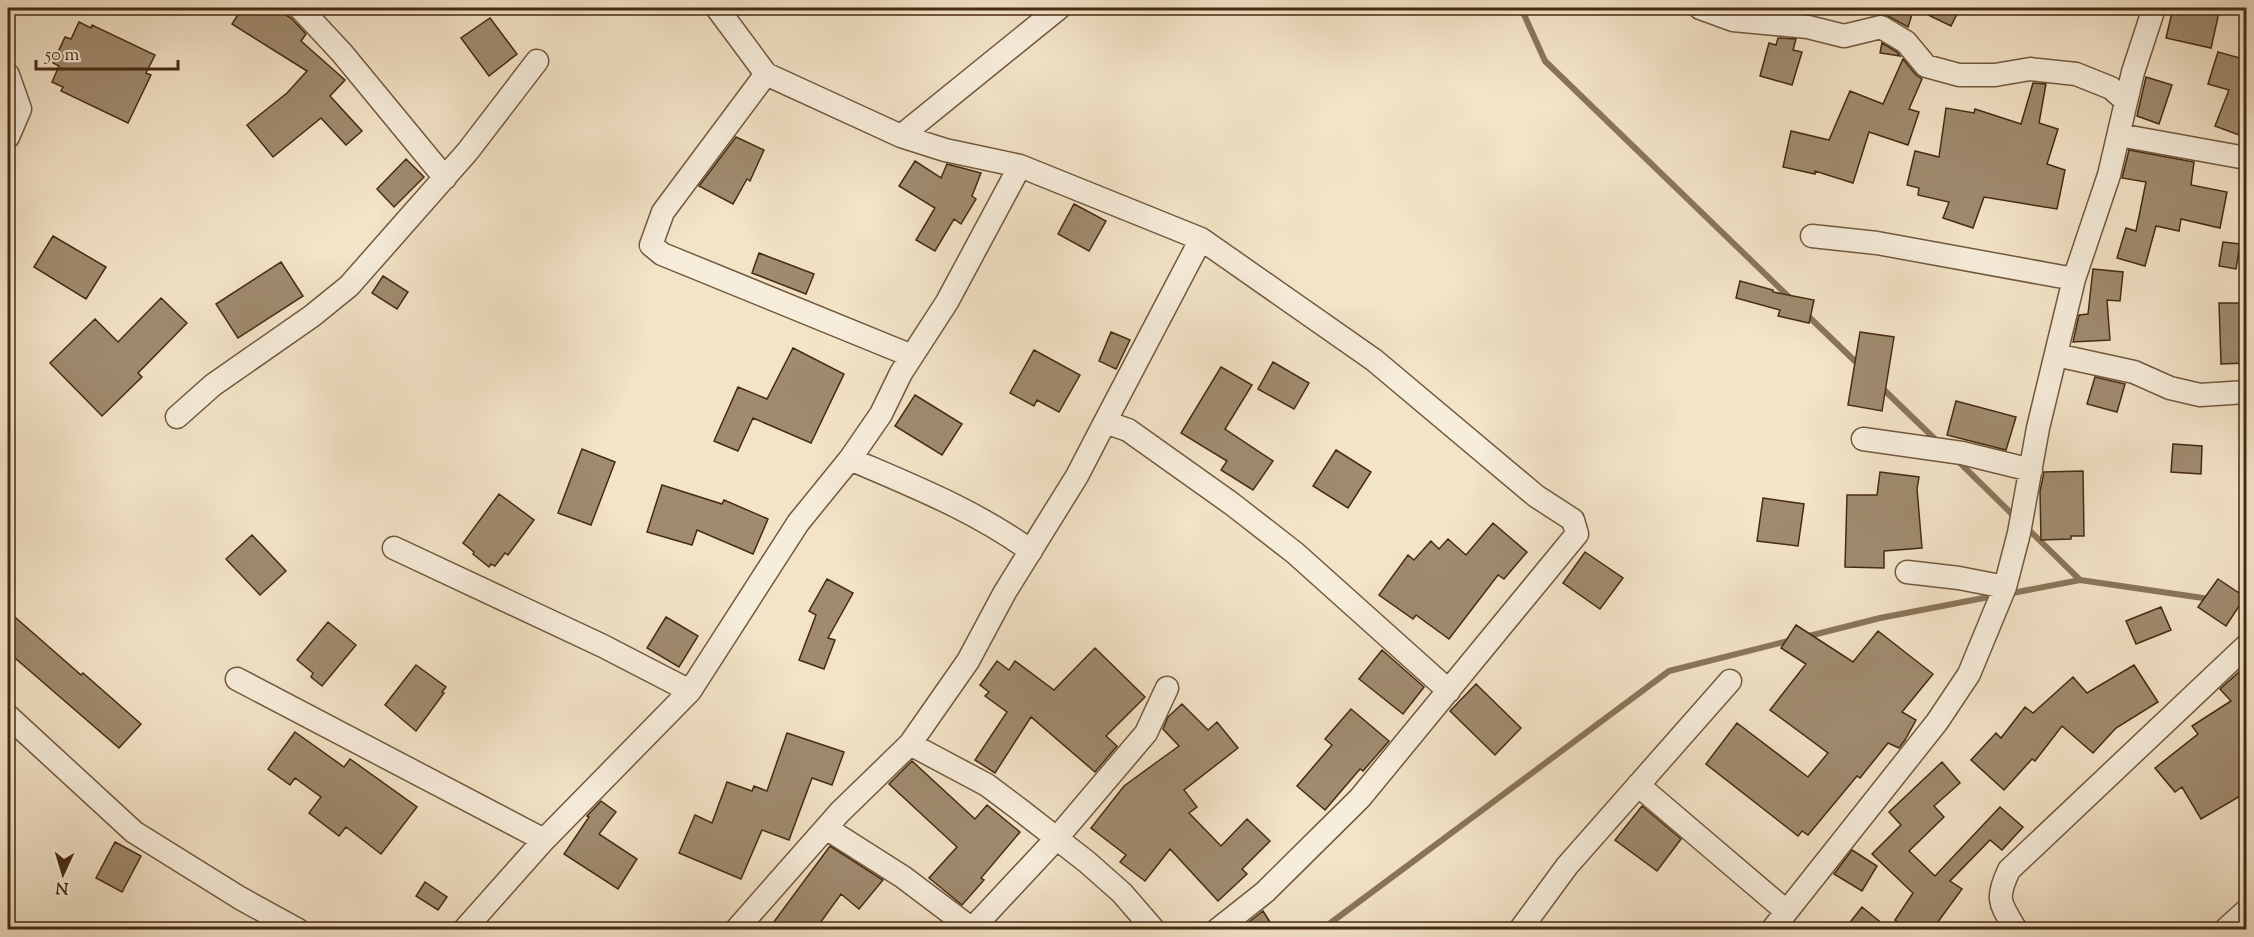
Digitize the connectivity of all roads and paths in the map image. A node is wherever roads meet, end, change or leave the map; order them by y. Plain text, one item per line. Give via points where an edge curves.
1 (300, 8) edge
2 (717, 8) edge
3 (1059, 8) edge
4 (1700, 8) edge
5 (2154, 8) edge
6 (537, 61) dead end
7 (766, 74) junction
8 (8, 75) edge
9 (2126, 101) junction
10 (2119, 135) junction
11 (901, 136) junction
12 (8, 137) edge
13 (2247, 158) edge
14 (1020, 166) junction
15 (445, 178) junction
16 (1812, 236) dead end
17 (1201, 239) junction
18 (2074, 279) junction
19 (2056, 355) junction
20 (912, 356) junction
21 (2247, 392) edge
22 (177, 417) dead end
23 (1105, 422) junction
24 (1863, 439) dead end
25 (850, 459) junction
26 (2031, 470) junction
27 (394, 548) dead end
28 (1031, 551) junction
29 (1907, 572) dead end
30 (2005, 587) junction
31 (2247, 646) edge
32 (237, 679) dead end
33 (1730, 681) dead end
34 (1167, 688) dead end
35 (690, 691) junction
36 (1449, 691) junction
37 (8, 716) edge
38 (910, 744) junction
39 (1638, 785) junction
40 (826, 828) junction
41 (1056, 839) junction
42 (544, 840) junction
43 (1786, 911) junction
44 (2247, 911) edge
45 (971, 929) edge
46 (298, 930) edge
47 (464, 930) edge
48 (736, 930) edge
49 (1154, 930) edge
50 (1217, 930) edge
51 (1520, 930) edge
52 (1772, 930) edge
53 (2016, 930) edge
54 (2225, 930) edge

1 - 15 street
2 - 7 street
3 - 11 street
4 - 9 street via 1733,20 1808,27 1844,36 1881,27 1906,42 1926,66 1959,75 1995,75 2030,69 2076,74 2111,87
5 - 9 street
6 - 15 street
7 - 11 street
7 - 20 street via 663,212 651,245 662,254
8 - 12 street via 20,109
9 - 10 street
10 - 13 street
10 - 18 street
11 - 14 street
14 - 17 street
14 - 20 street via 947,302
15 - 22 street via 349,286 213,385
16 - 18 street via 1877,243
17 - 23 street
17 - 36 street via 1374,360 1536,496 1573,520 1577,534
18 - 19 street
19 - 21 street via 2134,372 2170,388 2200,395
19 - 26 street
20 - 25 street via 881,414
23 - 28 street
23 - 36 street via 1128,430 1295,553
24 - 26 street via 1962,453
25 - 28 street via 958,505
25 - 35 street via 798,524
26 - 30 street
27 - 35 street
28 - 38 street via 968,661
29 - 30 street
30 - 43 street via 1969,674 1937,722
31 - 53 street via 2009,870 2000,888 2001,904
32 - 42 street
33 - 39 street
34 - 41 street via 1146,733
35 - 42 street
36 - 50 street via 1360,798 1265,892
37 - 46 street via 134,832
38 - 40 street
38 - 41 street via 987,785
39 - 43 street
39 - 51 street via 1567,866
40 - 45 street via 903,877
40 - 48 street
41 - 45 street
41 - 49 street via 1113,885
42 - 47 street
43 - 52 street
44 - 54 street

